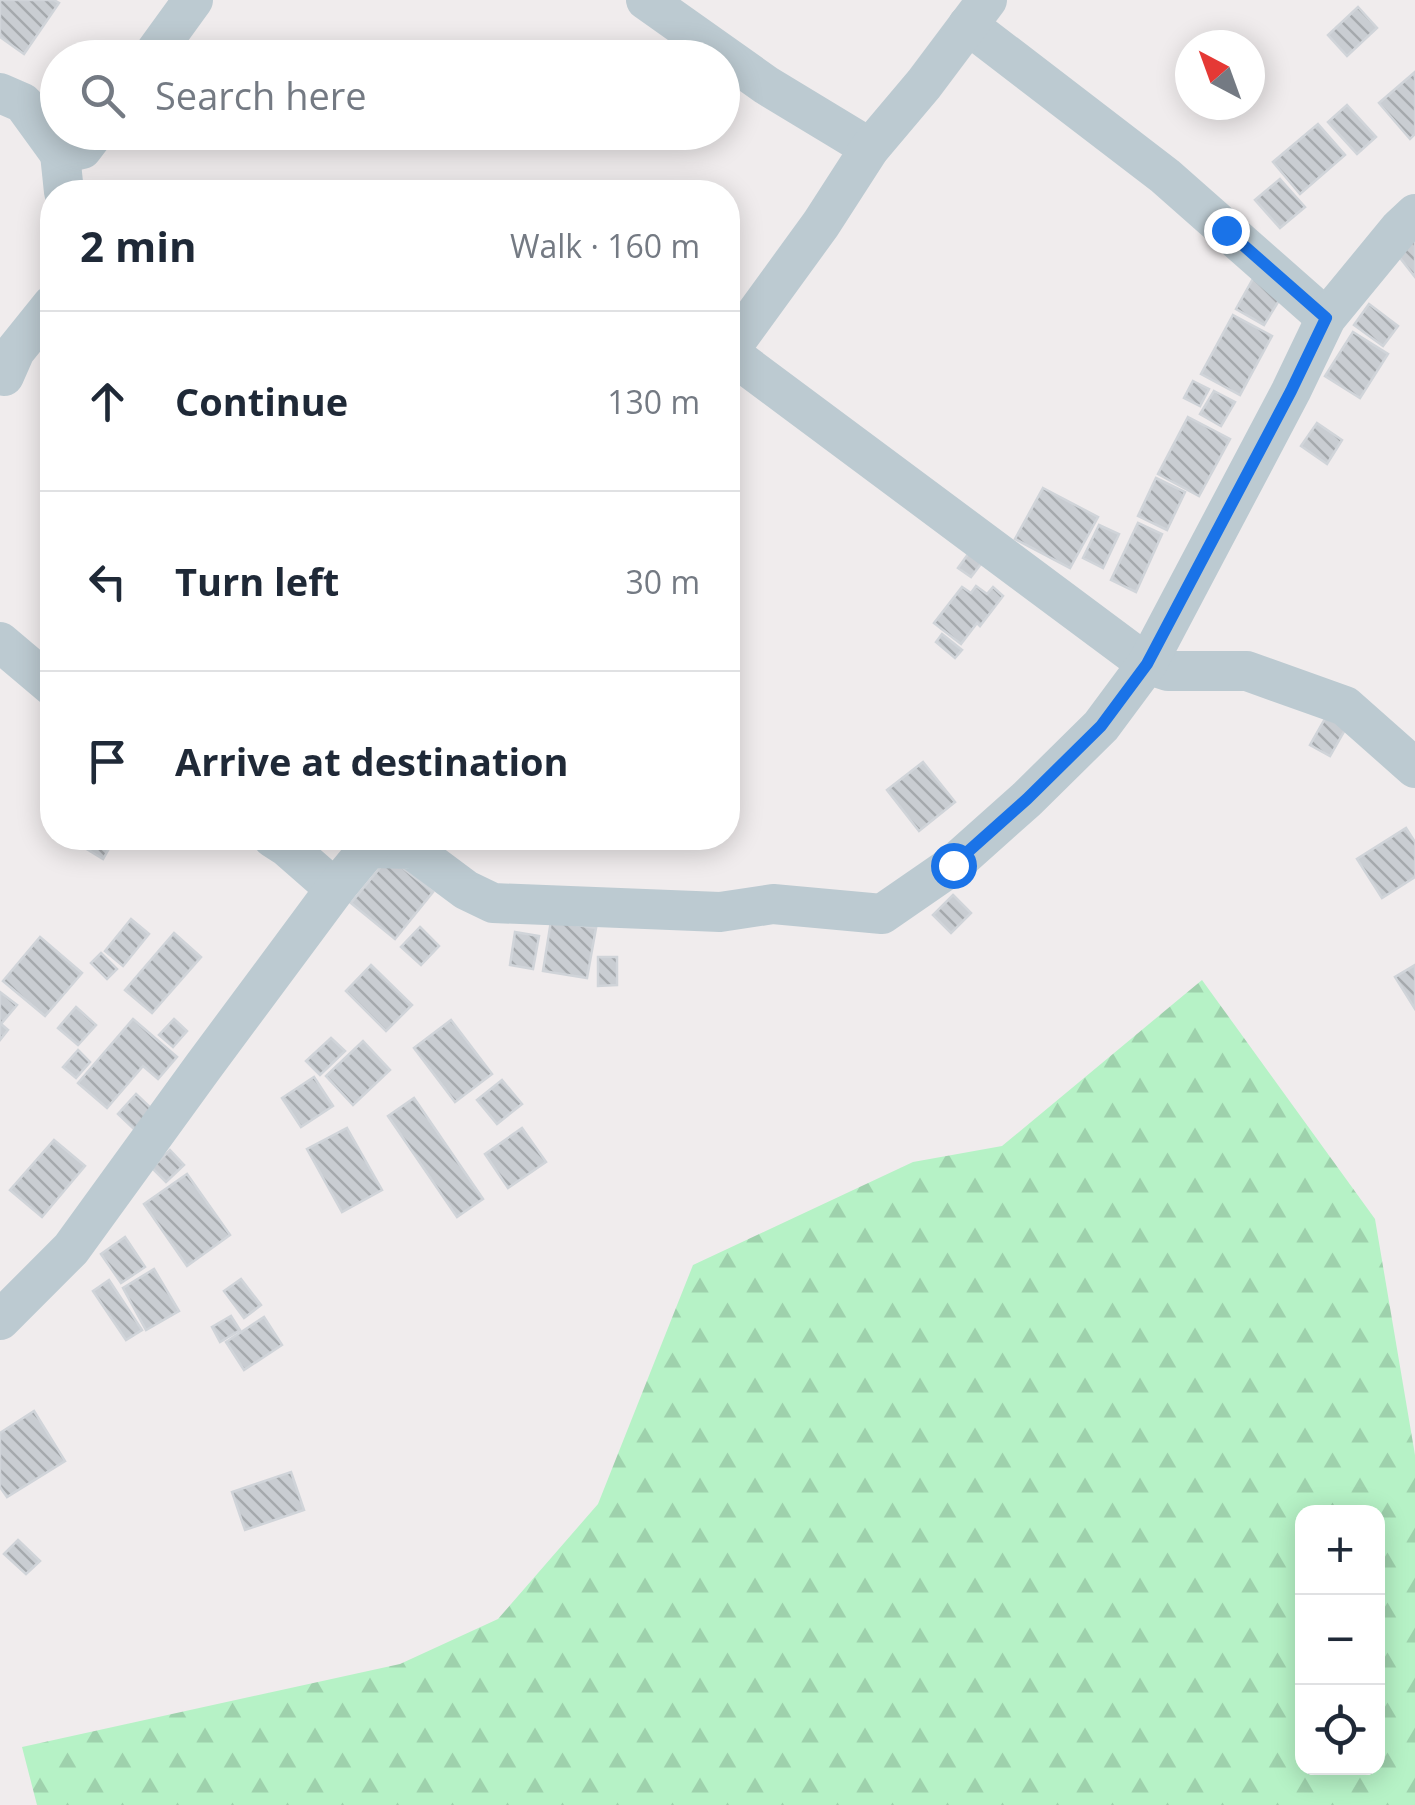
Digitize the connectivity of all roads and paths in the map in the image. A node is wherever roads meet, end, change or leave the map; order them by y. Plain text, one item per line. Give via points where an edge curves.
1 (193, 0) edge
2 (646, 0) edge
3 (978, 12) edge
4 (163, 40) edge
5 (702, 40) edge
6 (740, 67) edge
7 (0, 93) edge
8 (40, 133) edge
9 (870, 148) junction
10 (49, 150) edge
11 (81, 150) edge
12 (62, 173) edge
13 (1415, 214) edge
14 (1326, 318) junction
15 (40, 319) edge
16 (740, 335) edge
17 (740, 361) edge
18 (4, 376) dead end
19 (0, 642) edge
20 (1147, 664) junction
21 (40, 676) edge
22 (1415, 768) edge
23 (292, 850) edge
24 (368, 850) edge
25 (412, 850) edge
26 (336, 889) junction
27 (0, 1320) edge

1 - 4 street
2 - 5 street
3 - 9 street
3 - 14 street
6 - 9 street
7 - 8 street via 24,104
9 - 16 street
10 - 12 street
11 - 12 street
13 - 14 street
14 - 20 street
15 - 18 street
17 - 20 street
19 - 21 street
20 - 22 street via 1168,671 1247,671 1345,706
20 - 25 street via 1101,726 1027,799 953,865 882,914 773,904 720,912 493,902
23 - 26 street
24 - 26 street
26 - 27 street via 72,1249

